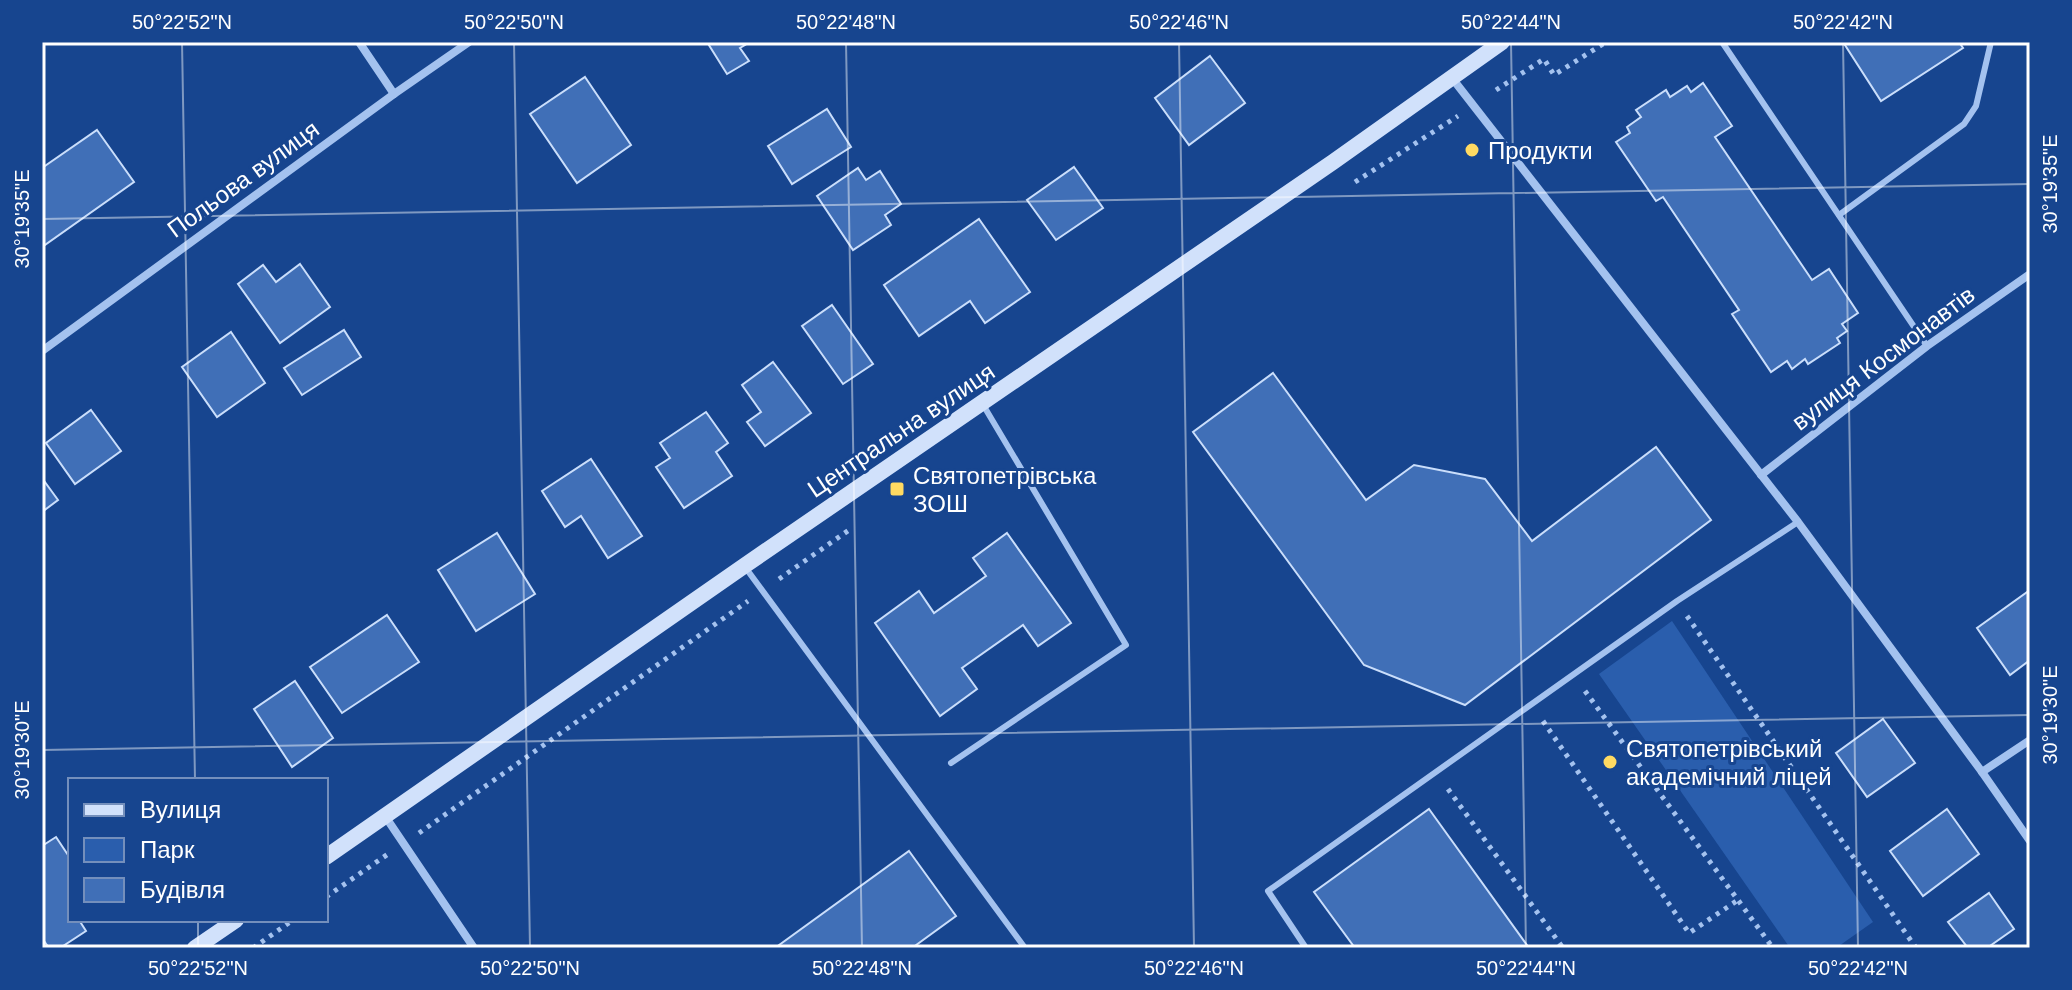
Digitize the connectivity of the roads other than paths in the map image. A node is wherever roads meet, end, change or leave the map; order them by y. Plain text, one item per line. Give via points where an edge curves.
1 (359, 42) edge
2 (469, 42) edge
3 (1502, 42) edge
4 (1722, 42) edge
5 (1991, 42) edge
6 (1452, 78) junction
7 (394, 94) junction
8 (1839, 215) junction
9 (2030, 274) edge
10 (1927, 346) junction
11 (42, 351) edge
12 (982, 403) junction
13 (1761, 475) junction
14 (1798, 522) junction
15 (744, 566) junction
16 (2030, 740) edge
17 (951, 763) dead end
18 (1982, 772) junction
19 (385, 816) junction
20 (2030, 841) edge
21 (328, 856) edge
22 (233, 922) edge
23 (195, 948) edge
24 (474, 948) edge
25 (1025, 948) edge
26 (1306, 948) edge

1 - 7 street
2 - 7 street, Польова вулиця
3 - 6 main road, Центральна вулиця
4 - 8 lane
5 - 8 lane via 1976,106 1964,124
6 - 12 main road, Центральна вулиця
6 - 13 street
7 - 11 street, Польова вулиця
8 - 10 lane
9 - 10 street, вулиця Космонавтів
10 - 13 street, вулиця Космонавтів
12 - 15 main road, Центральна вулиця
12 - 17 lane via 1126,645
13 - 14 street
14 - 18 street
14 - 26 lane via 1677,601 1268,891
15 - 19 main road, Центральна вулиця
15 - 25 lane
16 - 18 street
18 - 20 street
19 - 21 main road, Центральна вулиця
19 - 24 street
22 - 23 main road

